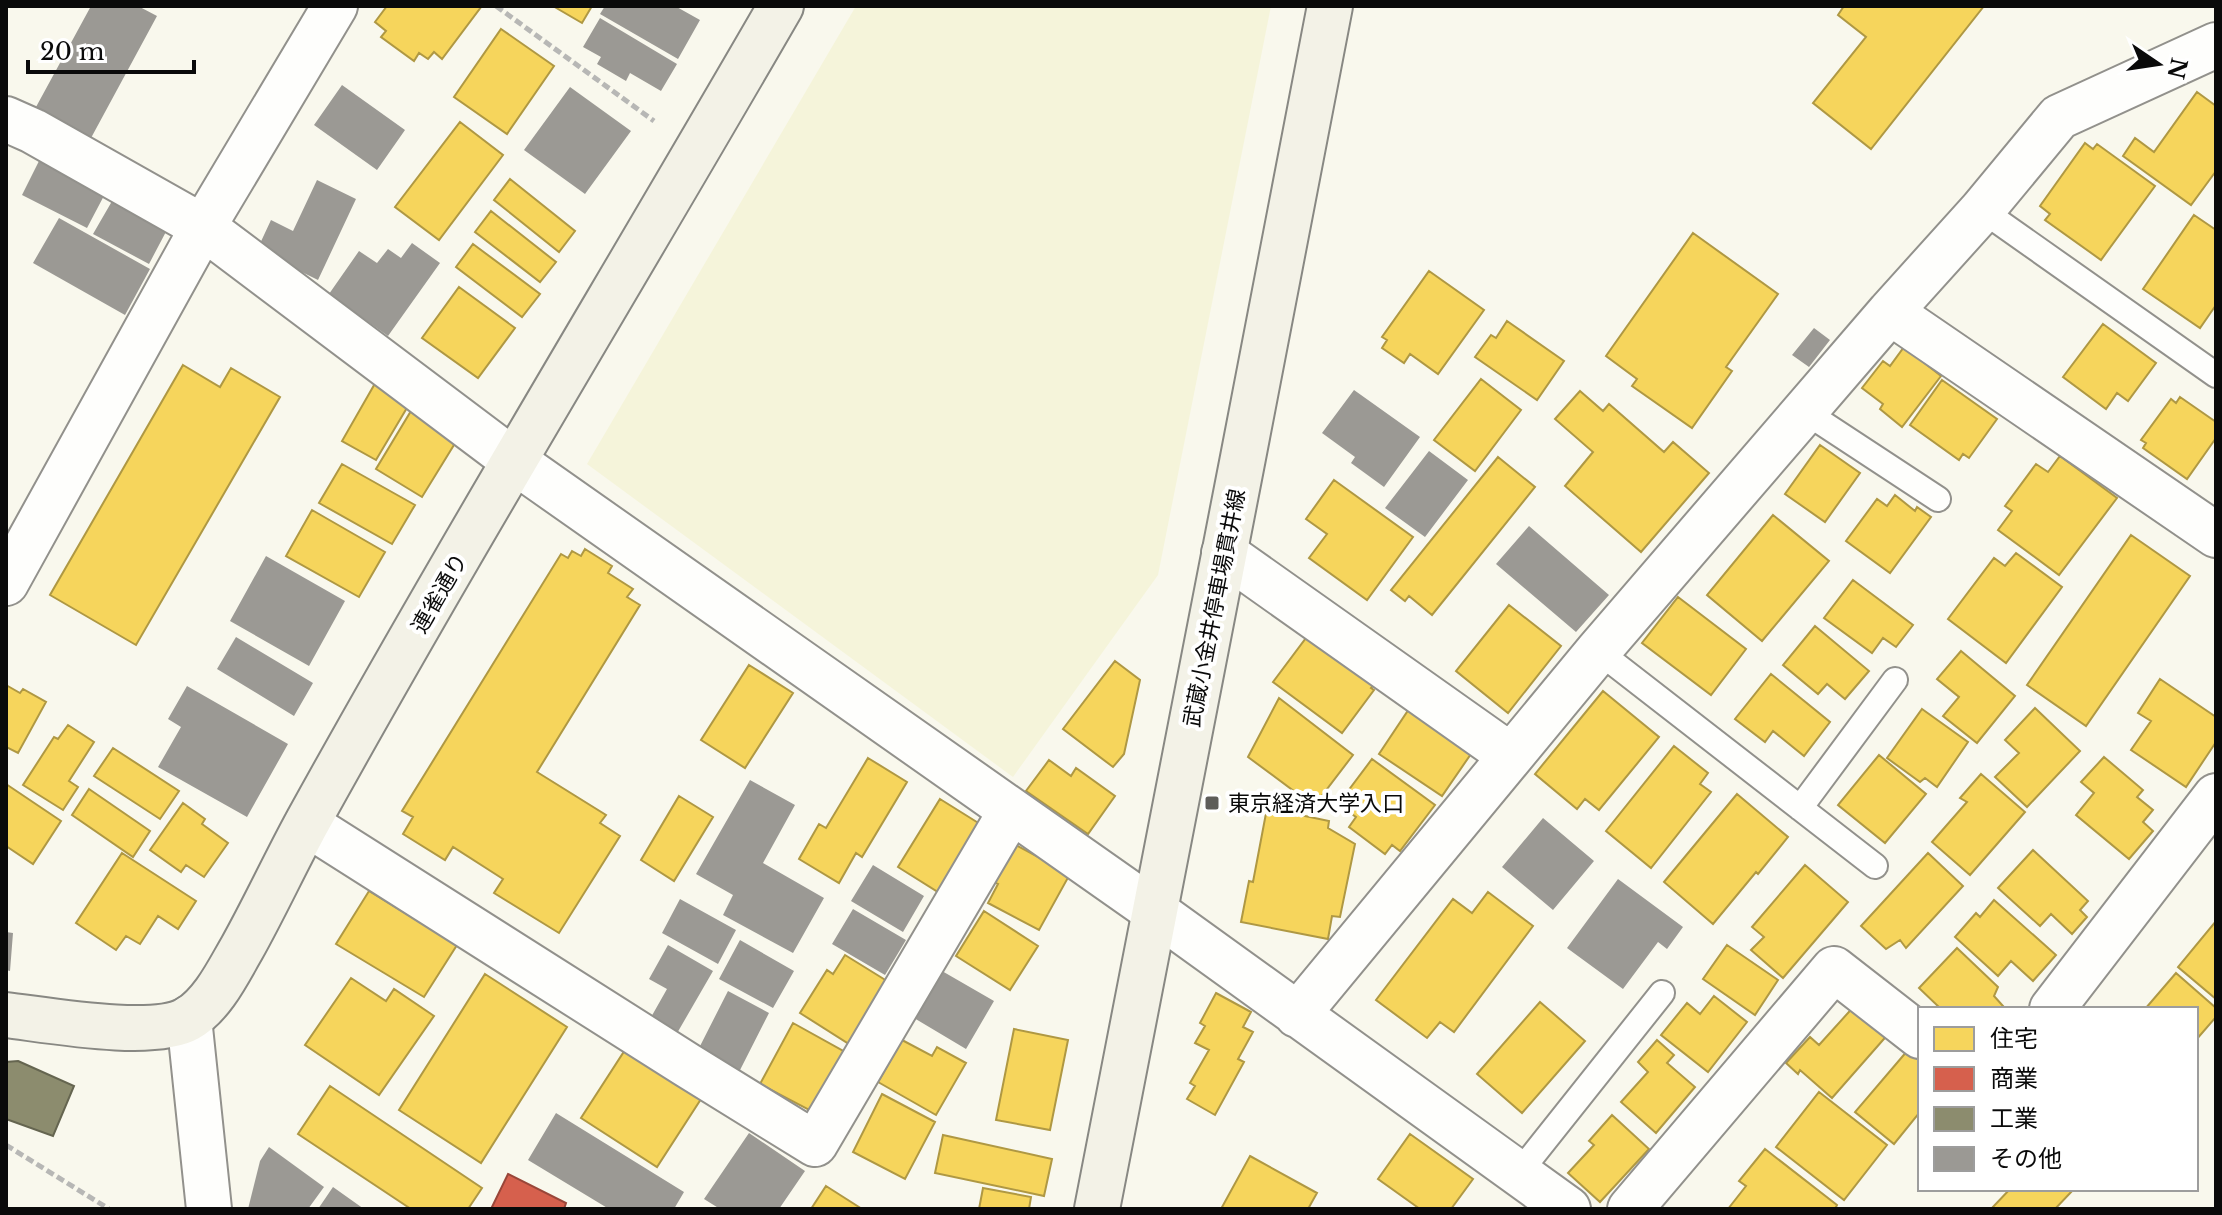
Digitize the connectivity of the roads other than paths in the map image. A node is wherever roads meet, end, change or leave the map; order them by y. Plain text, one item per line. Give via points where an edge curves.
1 (335, 6) edge
2 (781, 6) edge
3 (1330, 6) edge
4 (2210, 55) edge
5 (6, 119) edge
6 (1982, 210) junction
7 (203, 227) junction
8 (1890, 312) junction
9 (2216, 375) edge
10 (1804, 411) junction
11 (514, 461) junction
12 (1938, 499) dead end
13 (2216, 535) edge
14 (1224, 553) junction
15 (6, 583) edge
16 (1598, 651) junction
17 (1895, 680) dead end
18 (1511, 756) junction
19 (2216, 796) edge
20 (1800, 808) junction
21 (1011, 811) junction
22 (307, 824) junction
23 (1875, 866) dead end
24 (1156, 912) junction
25 (1662, 993) dead end
26 (2054, 1007) edge
27 (6, 1015) edge
28 (1297, 1015) junction
29 (189, 1018) junction
30 (1918, 1034) edge
31 (1518, 1174) junction
32 (209, 1209) edge
33 (1097, 1209) edge
34 (1568, 1209) edge
35 (1630, 1209) edge

1 - 7 street
2 - 11 main road, 連雀通り
3 - 14 main road, 武蔵小金井停車場貫井線
4 - 6 street via 2059,117
5 - 7 street
6 - 8 street
6 - 9 lane
7 - 11 street
7 - 15 street
8 - 10 street
8 - 13 street
10 - 12 lane
10 - 16 street
11 - 21 street
11 - 22 main road, 連雀通り
14 - 18 street
14 - 24 main road, 武蔵小金井停車場貫井線
16 - 18 street
16 - 20 lane
17 - 20 lane
18 - 28 street
19 - 26 street
20 - 23 lane
21 - 22 street via 815,1144
21 - 24 street
22 - 29 main road, 連雀通り via 226,975
24 - 28 street
24 - 33 main road, 武蔵小金井停車場貫井線
25 - 31 lane
27 - 29 main road via 135,1029
28 - 31 street
29 - 32 street
30 - 35 street via 1834,969
31 - 34 street

